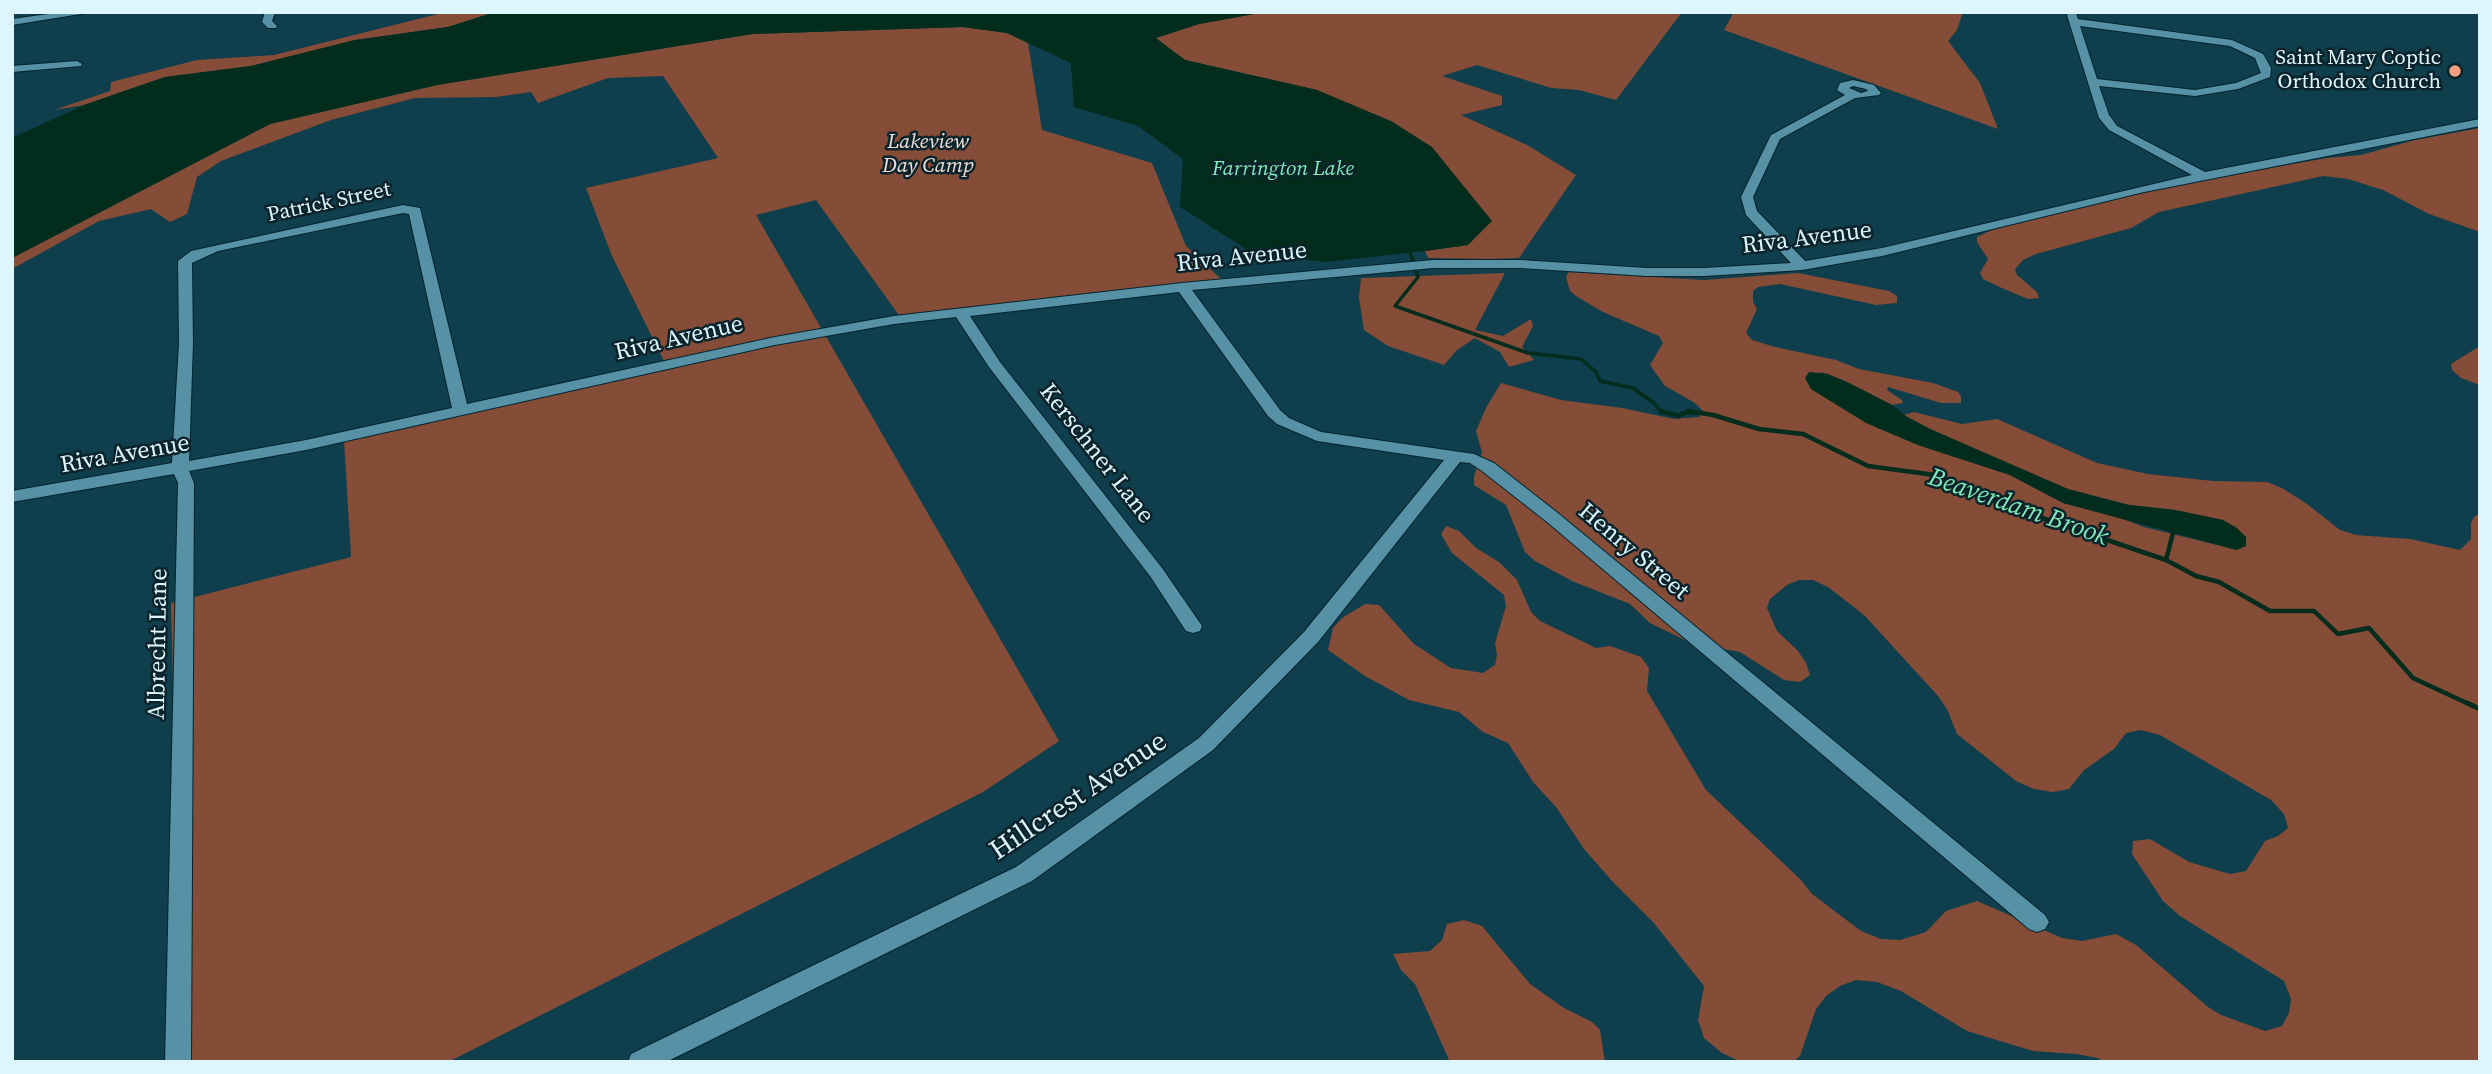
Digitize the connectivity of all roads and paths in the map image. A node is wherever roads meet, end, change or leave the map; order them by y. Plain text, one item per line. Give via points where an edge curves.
1 (88, 12) edge
2 (270, 12) edge
3 (2073, 17) edge
4 (12, 22) edge
5 (272, 26) dead end
6 (77, 64) dead end
7 (12, 69) edge
8 (2094, 82) junction
9 (1853, 95) dead end
10 (2480, 122) edge
11 (2203, 176) junction
12 (215, 248) joint
13 (1802, 266) junction
14 (1182, 287) junction
15 (960, 312) junction
16 (461, 411) junction
17 (1456, 456) junction
18 (180, 469) junction
19 (12, 497) edge
20 (1194, 626) dead end
21 (2037, 922) dead end
22 (178, 1062) edge
23 (640, 1062) edge

1 - 4 street
2 - 5 street via 267,22
3 - 8 street
3 - 8 street via 2232,43 2259,56 2266,68 2266,75 2238,86 2195,93
6 - 7 street
8 - 11 street via 2104,116 2113,128
9 - 13 street via 1775,137 1747,197 1751,212
10 - 11 street, Riva Avenue
11 - 13 street, Riva Avenue via 1882,252
12 - 16 street, Patrick Street via 403,209 415,211
12 - 18 street, Albrecht Lane via 186,261
13 - 14 street, Riva Avenue via 1704,272 1520,264 1414,266
14 - 15 street, Riva Avenue
14 - 17 street, Henry Street via 1283,421 1317,436
15 - 16 street, Riva Avenue via 775,341
15 - 20 street, Kerschner Lane via 994,365
16 - 18 street, Riva Avenue
17 - 21 street, Henry Street via 1488,467 1553,518
17 - 23 street, Hillcrest Avenue via 1311,637 1206,744 1024,874
18 - 19 street, Riva Avenue
18 - 22 street, Albrecht Lane via 186,483

